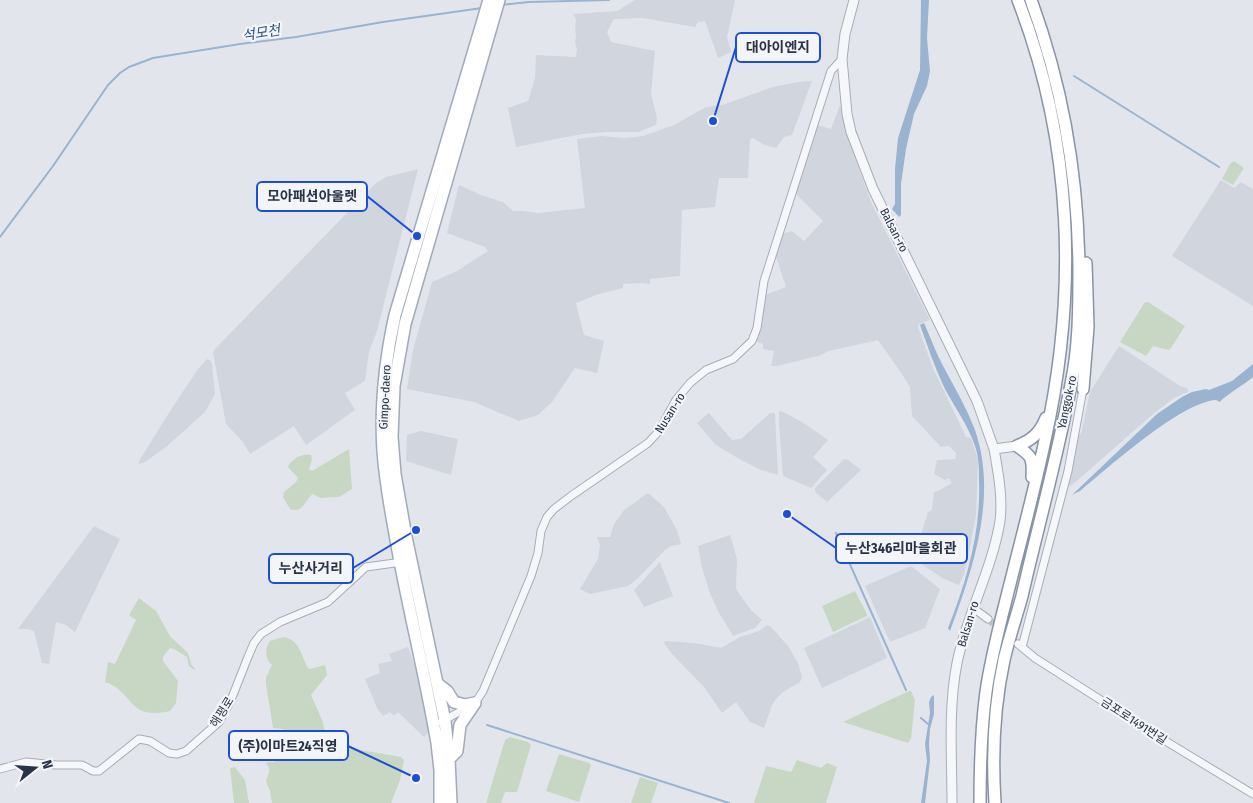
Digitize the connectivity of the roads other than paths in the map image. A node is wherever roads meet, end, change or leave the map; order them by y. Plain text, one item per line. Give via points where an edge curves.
1 (489, 0) edge
2 (498, 0) edge
3 (854, 0) edge
4 (1018, 0) edge
5 (1030, 0) edge
6 (842, 60) junction
7 (428, 200) junction
8 (1077, 202) junction
9 (434, 222) junction
10 (1083, 389) joint
11 (1053, 400) junction
12 (1017, 446) junction
13 (994, 449) junction
14 (1029, 511) junction
15 (406, 561) junction
16 (420, 601) junction
17 (408, 603) junction
18 (973, 608) junction
19 (988, 619) tunnel mouth
20 (438, 684) junction
21 (475, 703) junction
22 (440, 722) junction
23 (449, 759) junction
24 (0, 769) edge
25 (1253, 794) edge
26 (440, 803) edge
27 (451, 803) edge
28 (952, 803) edge
29 (980, 803) edge
30 (995, 803) edge

1 - 7 main road, Gimpo-daero
2 - 9 main road, Gimpo-daero
3 - 6 street, Balsan-ro
4 - 11 main road, Yanggok-ro via 1039,63 1063,187 1066,286 1060,361
5 - 8 main road, Yanggok-ro via 1052,62 1063,108
6 - 13 street, Balsan-ro via 847,114 859,156 974,394
6 - 21 street, Nusan-ro via 831,71 828,80 764,281 752,341 733,359 706,370 690,383 676,400 660,431 648,443 567,499 547,517 531,576 483,692
7 - 9 main road via 434,204
7 - 15 main road, Gimpo-daero via 395,315 384,388 383,452 387,489
8 - 10 main road via 1088,288 1087,360
8 - 30 main road, Yanggok-ro via 1079,301 1074,365 1003,667 996,725
9 - 15 main road, Gimpo-daero via 405,324 394,386 392,437
10 - 25 street, 금포로1491번길 via 1068,471 1020,646
11 - 12 main road via 1036,436
11 - 14 main road, Yanggok-ro
12 - 13 street
12 - 14 main road via 1028,454 1033,464
13 - 18 street, Balsan-ro via 1000,520
14 - 29 main road, Yanggok-ro via 991,666 982,743
15 - 16 main road, Gimpo-daero
15 - 17 main road, Gimpo-daero
15 - 24 street, 해평로 via 366,567 328,602 280,622 262,634 248,656 219,722 186,751 169,753 139,738 100,771 82,765 26,762
16 - 17 main road
16 - 20 main road, Gimpo-daero
17 - 22 main road, Gimpo-daero
18 - 19 street
18 - 28 street, Balsan-ro via 953,690
20 - 21 main road via 447,690 454,702
20 - 22 main road, Gimpo-daero
21 - 22 street, Nusan-ro
21 - 23 main road via 460,725 457,751
22 - 23 main road, Gimpo-daero
22 - 26 main road, Gimpo-daero
23 - 27 main road, Gimpo-daero

